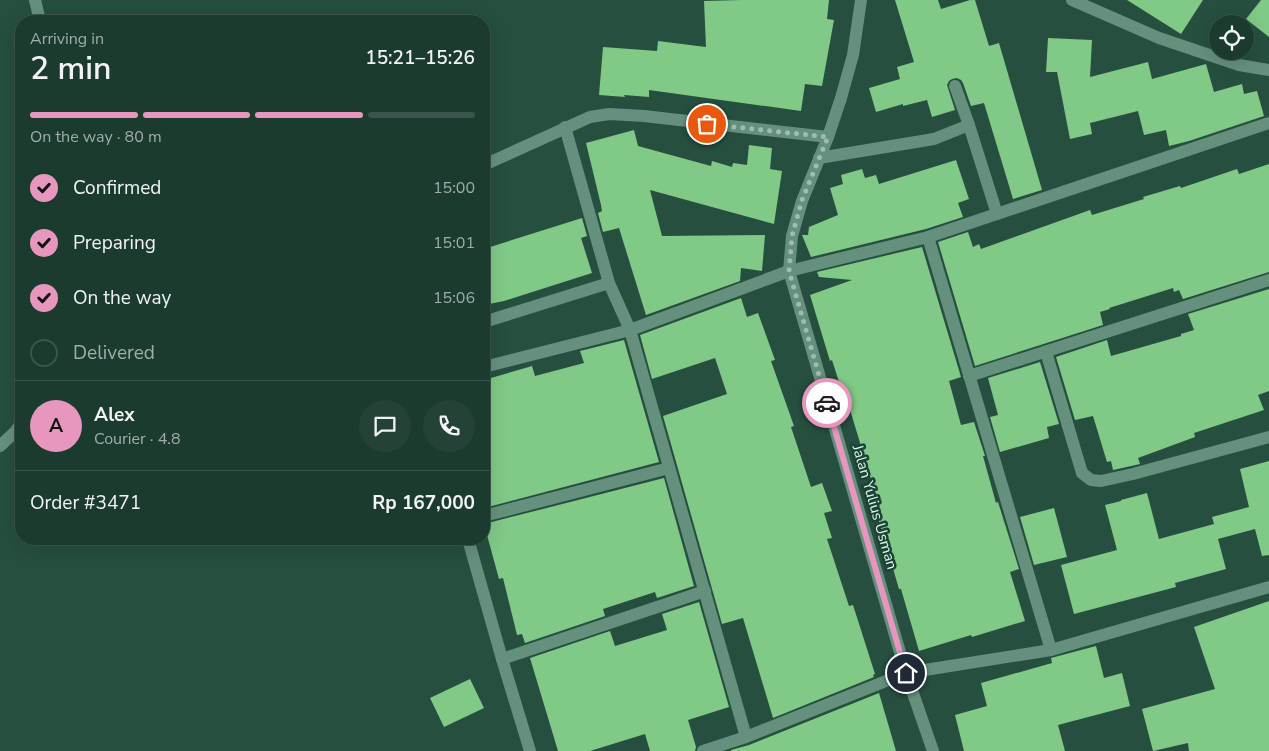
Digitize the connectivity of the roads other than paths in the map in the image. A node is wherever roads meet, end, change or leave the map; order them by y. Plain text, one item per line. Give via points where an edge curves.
1 (35, 0) edge
2 (861, 0) edge
3 (1072, 0) edge
4 (39, 15) edge
5 (1269, 70) edge
6 (955, 86) dead end
7 (1269, 123) edge
8 (969, 125) junction
9 (566, 127) junction
10 (828, 137) junction
11 (819, 158) junction
12 (490, 161) edge
13 (997, 214) junction
14 (928, 237) junction
15 (789, 271) junction
16 (1269, 280) edge
17 (609, 283) junction
18 (490, 320) edge
19 (630, 330) junction
20 (1046, 352) junction
21 (490, 365) edge
22 (969, 376) junction
23 (15, 432) edge
24 (1269, 436) edge
25 (0, 446) edge
26 (670, 468) junction
27 (490, 514) edge
28 (470, 545) edge
29 (1269, 587) edge
30 (705, 591) junction
31 (1050, 650) junction
32 (502, 660) junction
33 (906, 673) junction
34 (746, 737) junction
35 (530, 751) edge
36 (703, 751) edge
37 (933, 751) edge

1 - 4 street
2 - 10 street via 853,55
3 - 5 street via 1159,38 1239,65
6 - 8 street
7 - 13 street
8 - 11 street via 934,139
8 - 13 street
9 - 10 street via 590,117 609,114
9 - 12 street
9 - 17 street
10 - 11 street
11 - 15 street via 792,236
13 - 14 street
14 - 15 street
14 - 22 street
15 - 19 street
15 - 33 street, Jalan Yulius Usman
16 - 20 street
17 - 18 street
17 - 19 street
19 - 21 street
19 - 26 street
20 - 22 street
20 - 24 street via 1082,473 1091,480 1133,474
22 - 31 street
23 - 25 street
26 - 27 street
26 - 30 street
28 - 32 street
29 - 31 street
30 - 32 street
30 - 34 street
31 - 33 street
32 - 35 street
33 - 34 street
33 - 37 street, Jalan Yulius Usman
34 - 36 street

